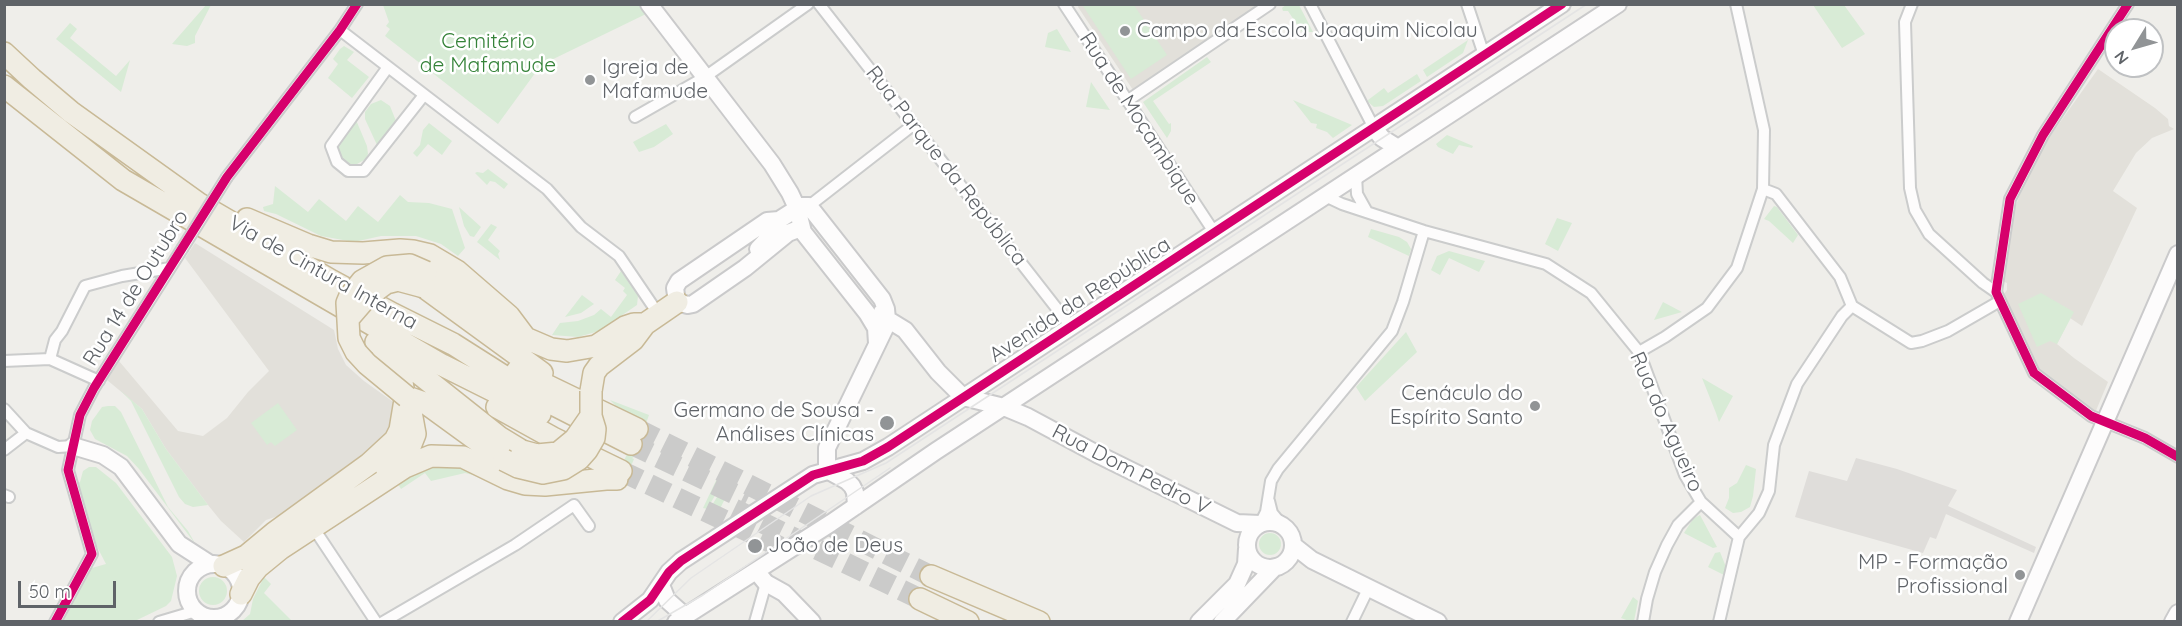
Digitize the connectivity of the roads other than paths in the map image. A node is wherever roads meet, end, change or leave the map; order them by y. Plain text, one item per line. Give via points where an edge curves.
1 (357, 4) edge
2 (650, 4) edge
3 (808, 4) edge
4 (819, 4) edge
5 (1064, 4) edge
6 (1270, 4) edge
7 (1310, 4) edge
8 (1467, 4) edge
9 (1562, 4) edge
10 (1618, 4) edge
11 (1736, 4) edge
12 (1912, 4) edge
13 (2128, 4) edge
14 (340, 30) junction
15 (4, 53) edge
16 (1484, 55) junction
17 (388, 67) junction
18 (705, 77) junction
19 (4, 86) edge
20 (424, 95) junction
21 (1127, 101) junction
22 (634, 117) dead end
23 (913, 125) junction
24 (1374, 128) junction
25 (1398, 148) junction
26 (1356, 176) junction
27 (123, 180) junction
28 (1763, 189) junction
29 (1325, 196) junction
30 (198, 204) junction
31 (803, 207) junction
32 (1367, 212) junction
33 (801, 228) junction
34 (1424, 231) junction
35 (1214, 232) junction
36 (752, 246) junction
37 (826, 246) dead end
38 (2178, 254) edge
39 (170, 268) junction
40 (425, 280) junction
41 (1998, 296) junction
42 (677, 302) junction
43 (1852, 306) junction
44 (652, 319) junction
45 (887, 319) junction
46 (352, 326) junction
47 (1072, 328) junction
48 (524, 336) junction
49 (877, 343) junction
50 (453, 344) junction
51 (1639, 352) junction
52 (50, 359) junction
53 (4, 361) edge
54 (99, 381) junction
55 (584, 395) junction
56 (407, 397) junction
57 (963, 397) junction
58 (1004, 407) junction
59 (4, 409) edge
60 (2104, 422) junction
61 (26, 433) junction
62 (73, 446) junction
63 (4, 450) edge
64 (626, 456) junction
65 (2178, 457) edge
66 (506, 461) junction
67 (827, 470) junction
68 (1268, 495) junction
69 (1701, 502) junction
70 (855, 506) junction
71 (1260, 524) junction
72 (1282, 525) junction
73 (589, 526) dead end
74 (314, 527) junction
75 (1739, 537) junction
76 (179, 544) junction
77 (1293, 545) junction
78 (1247, 549) junction
79 (245, 557) junction
80 (217, 565) junction
81 (1275, 567) junction
82 (761, 577) junction
83 (188, 581) junction
84 (661, 585) junction
85 (1369, 587) junction
86 (923, 593) junction
87 (241, 594) junction
88 (1246, 598) junction
89 (196, 612) junction
90 (2178, 613) edge
91 (681, 619) edge
92 (55, 621) edge
93 (159, 621) edge
94 (376, 621) edge
95 (383, 621) edge
96 (622, 621) edge
97 (755, 621) edge
98 (812, 621) edge
99 (934, 621) edge
100 (968, 621) edge
101 (1002, 621) edge
102 (1039, 621) edge
103 (1199, 621) edge
104 (1222, 621) edge
105 (1232, 621) edge
106 (1352, 621) edge
107 (1438, 621) edge
108 (1643, 621) edge
109 (1719, 621) edge
110 (2018, 621) edge
111 (2173, 621) edge

1 - 14 street, Rua 14 de Outubro
2 - 18 main road
3 - 18 street
4 - 23 street, Rua Parque da República
5 - 21 street, Rua de Moçambique
6 - 21 street
7 - 24 street
8 - 16 street
9 - 16 main road, Avenida da República
10 - 25 main road
11 - 28 street via 1764,130
12 - 41 street via 1905,22 1910,188 1915,210 1929,234
13 - 41 street via 2043,135 2010,199
14 - 17 street
14 - 39 street, Rua 14 de Outubro, bridge via 226,177
15 - 30 highway, Via de Cintura Interna via 71,112
16 - 24 main road, Avenida da República
17 - 20 street
17 - 20 street via 331,146 337,162 348,171 364,171
18 - 22 street
18 - 31 main road
19 - 27 highway, Via de Cintura Interna
20 - 44 street via 546,189 580,227 619,256
21 - 35 street, Rua de Moçambique
23 - 31 street
23 - 47 street, Rua Parque da República
24 - 25 main road
24 - 35 main road, Avenida da República
25 - 26 main road
26 - 29 main road
26 - 32 street via 1357,194
27 - 46 highway via 206,238
27 - 64 highway, Via de Cintura Interna via 442,365
28 - 43 street via 1776,194 1840,277
28 - 51 street via 1737,268 1707,308
29 - 32 street, Rua do Agueiro
29 - 58 main road
30 - 48 highway via 222,208 331,252 400,250 430,255 457,271 509,316
30 - 50 highway, Via de Cintura Interna via 393,315
31 - 33 main road
31 - 36 main road via 779,220 767,221
31 - 45 main road via 882,299
32 - 34 street, Rua do Agueiro
33 - 36 main road
33 - 49 main road via 867,312 876,328
34 - 51 street, Rua do Agueiro via 1546,264 1591,293
34 - 68 street via 1392,331 1278,469
35 - 47 main road, Avenida da República
36 - 42 main road via 745,268 693,304
36 - 42 main road via 679,281 675,288
37 - 45 main road via 843,260
38 - 60 main road
39 - 52 street via 85,286 55,340
39 - 54 street, Rua 14 de Outubro
40 - 46 highway, bridge via 386,283 367,297
40 - 48 highway
40 - 55 highway
41 - 43 street via 1948,331 1911,343
41 - 60 street via 2034,373
42 - 44 highway
43 - 75 street via 1797,384 1774,445 1769,491 1759,513
44 - 48 highway via 629,325 596,346 580,350 551,349
44 - 55 highway via 633,340 599,366
45 - 49 main road
45 - 57 main road via 905,330
46 - 56 highway, bridge via 349,338 356,352
46 - 66 highway via 392,352 499,437
46 - 79 highway via 388,358 402,382 405,400 400,430 389,448
47 - 57 main road, Avenida da República
49 - 67 main road via 827,448
50 - 55 highway
50 - 64 highway, Via de Cintura Interna
51 - 69 street, Rua do Agueiro via 1685,475
52 - 53 street
52 - 54 street
54 - 62 street, Rua 14 de Outubro via 80,415
55 - 64 highway
55 - 66 highway, bridge via 591,416 575,439 558,453
56 - 66 highway via 427,404
56 - 79 highway via 415,434 405,453
57 - 58 main road, Rua Dom Pedro V
57 - 67 main road, Avenida da República via 863,462
58 - 70 main road
58 - 71 main road, Rua Dom Pedro V via 1237,523
59 - 61 street
60 - 65 street via 2145,438
60 - 110 main road
61 - 62 street via 58,447
61 - 63 street
62 - 76 main road via 103,455 121,467
62 - 92 street, Rua 14 de Outubro via 68,470 92,554
64 - 66 highway via 606,479 545,485 525,484
66 - 74 highway via 431,456 405,467
67 - 70 main road via 847,480 855,492
67 - 84 main road, Avenida da República via 813,475 681,561
68 - 71 street
68 - 72 street via 1272,513
69 - 75 street, Rua do Agueiro
69 - 108 street via 1678,525 1667,545 1655,572
70 - 82 main road
71 - 72 main road via 1268,521
71 - 78 main road via 1249,534
72 - 77 main road
73 - 95 street via 574,505 515,545
74 - 87 highway via 258,567
74 - 94 street
75 - 109 street
76 - 80 main road
76 - 83 main road
77 - 81 main road via 1288,560
77 - 85 main road via 1306,557
78 - 81 main road via 1260,566
78 - 103 main road via 1246,564 1237,584
79 - 80 highway
80 - 83 main road via 197,570
80 - 87 main road via 237,577
81 - 88 main road
82 - 91 main road
82 - 97 street
82 - 98 main road
83 - 89 main road via 187,597
84 - 91 main road
84 - 96 main road, Avenida da República via 644,606
85 - 106 street
85 - 107 main road
86 - 99 highway
86 - 100 highway
86 - 101 highway
86 - 102 highway
87 - 89 main road via 228,615 211,618
88 - 104 main road
88 - 105 street
89 - 93 street
90 - 111 main road

